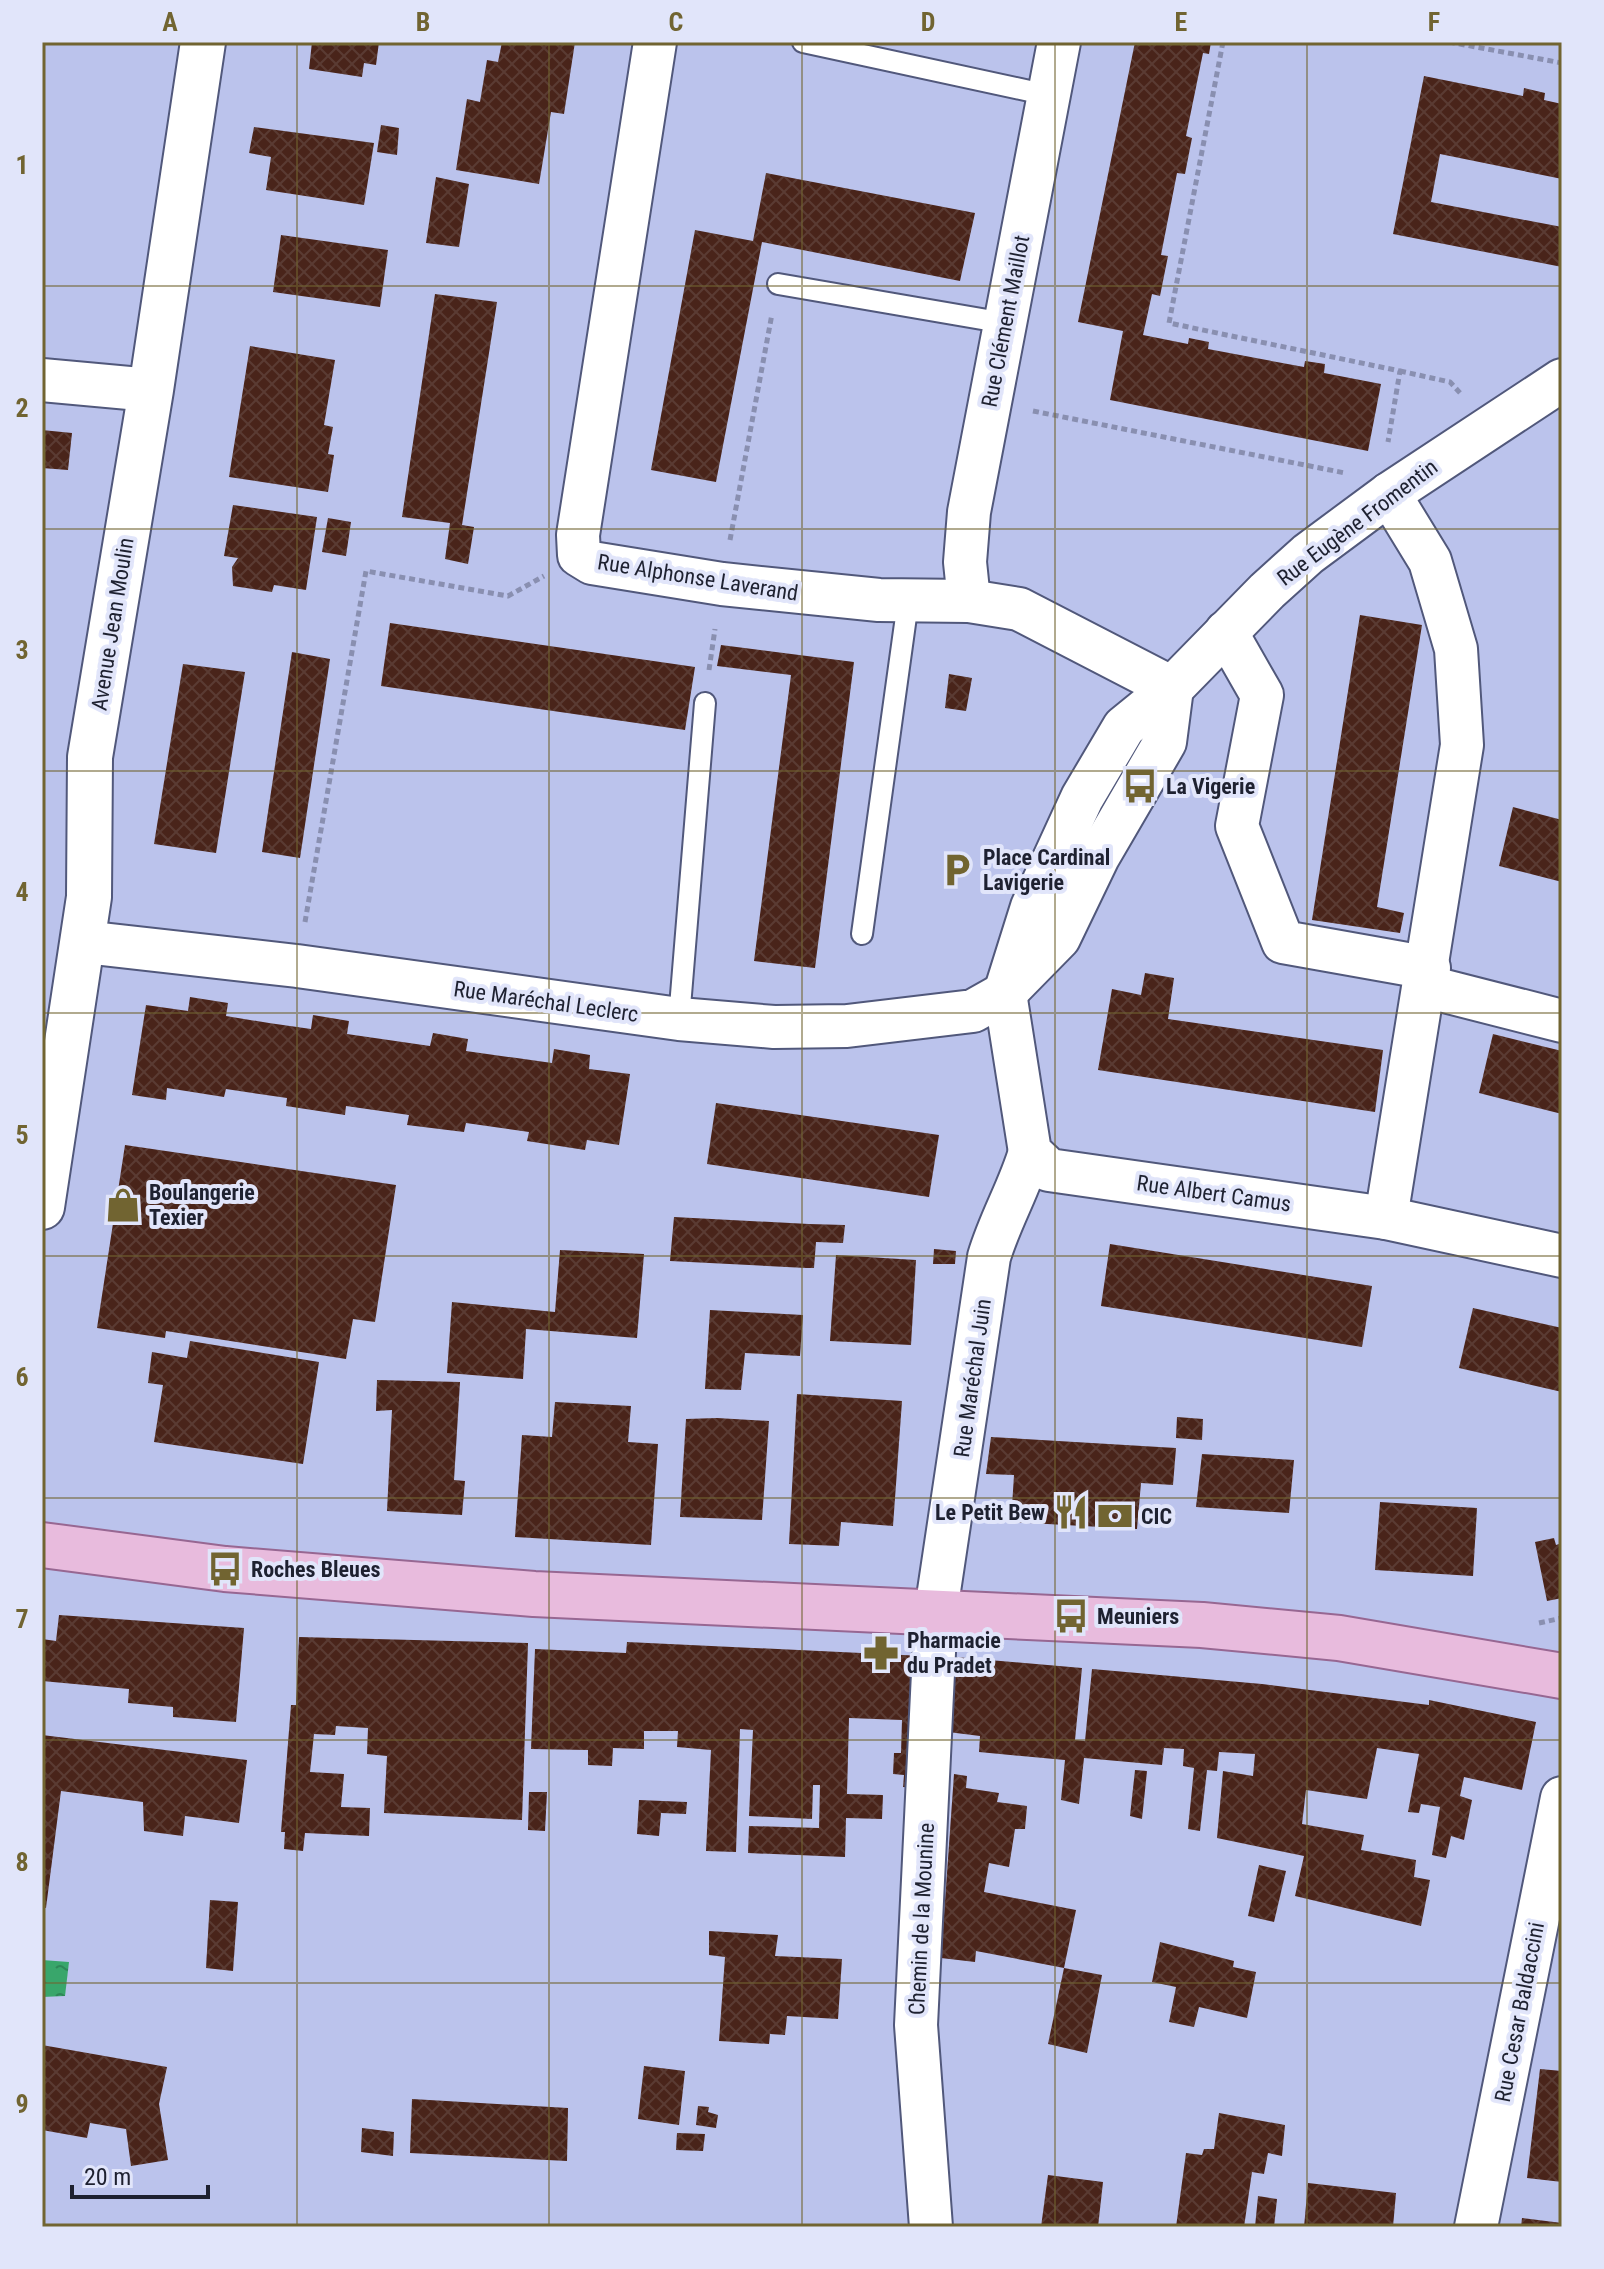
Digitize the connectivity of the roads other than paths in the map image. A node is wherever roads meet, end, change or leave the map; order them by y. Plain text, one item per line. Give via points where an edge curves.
1 (203, 42) edge
2 (655, 42) edge
3 (803, 42) edge
4 (1059, 42) edge
5 (1048, 95) junction
6 (778, 284) road end
7 (1005, 323) junction
8 (42, 380) edge
9 (151, 390) junction
10 (1552, 397) edge
11 (1385, 487) junction
12 (969, 601) junction
13 (908, 602) junction
14 (1226, 632) junction
15 (1172, 688) junction
16 (705, 703) road end
17 (862, 934) dead end
18 (84, 942) junction
19 (1427, 977) junction
20 (1005, 993) junction
21 (679, 1019) junction
22 (1562, 1021) edge
23 (1030, 1152) junction
24 (42, 1207) edge
25 (1386, 1218) junction
26 (1562, 1256) edge
27 (42, 1545) edge
28 (936, 1611) junction
29 (1562, 1676) edge
30 (1562, 1798) edge
31 (931, 2227) edge
32 (1476, 2227) edge

1 - 9 street, Avenue Jean Moulin
2 - 13 street, Rue Alphonse Laverand via 579,555 592,563 722,584
3 - 5 lane
4 - 5 street, Rue Clément Maillot
5 - 7 street, Rue Clément Maillot
6 - 7 lane
7 - 12 street, Rue Clément Maillot via 969,512
8 - 9 street
9 - 18 street, Avenue Jean Moulin via 90,757
10 - 11 street, Rue Eugène Fromentin
11 - 14 street, Rue Eugène Fromentin
11 - 19 street via 1430,561 1456,649 1462,745
12 - 13 street, Rue Alphonse Laverand
12 - 15 street, Rue Alphonse Laverand via 1019,609
13 - 17 lane
14 - 15 street, Rue Eugène Fromentin
14 - 19 street via 1262,695 1237,826 1283,942
15 - 20 street via 1165,742 1098,857 1059,938
16 - 21 lane
18 - 21 street, Rue Maréchal Leclerc
18 - 24 street, Avenue Jean Moulin
19 - 22 street
19 - 25 street
20 - 21 street, Rue Maréchal Leclerc via 973,1011 904,1022 774,1027
20 - 23 street
23 - 25 street, Rue Albert Camus via 1049,1170
23 - 28 street, Rue Maréchal Juin via 989,1257
25 - 26 street, Rue Albert Camus
27 - 28 main road via 225,1569 534,1594
28 - 29 main road via 1324,1636
28 - 31 street, Chemin de la Mounine via 916,2025
30 - 32 street, Rue Cesar Baldaccini

